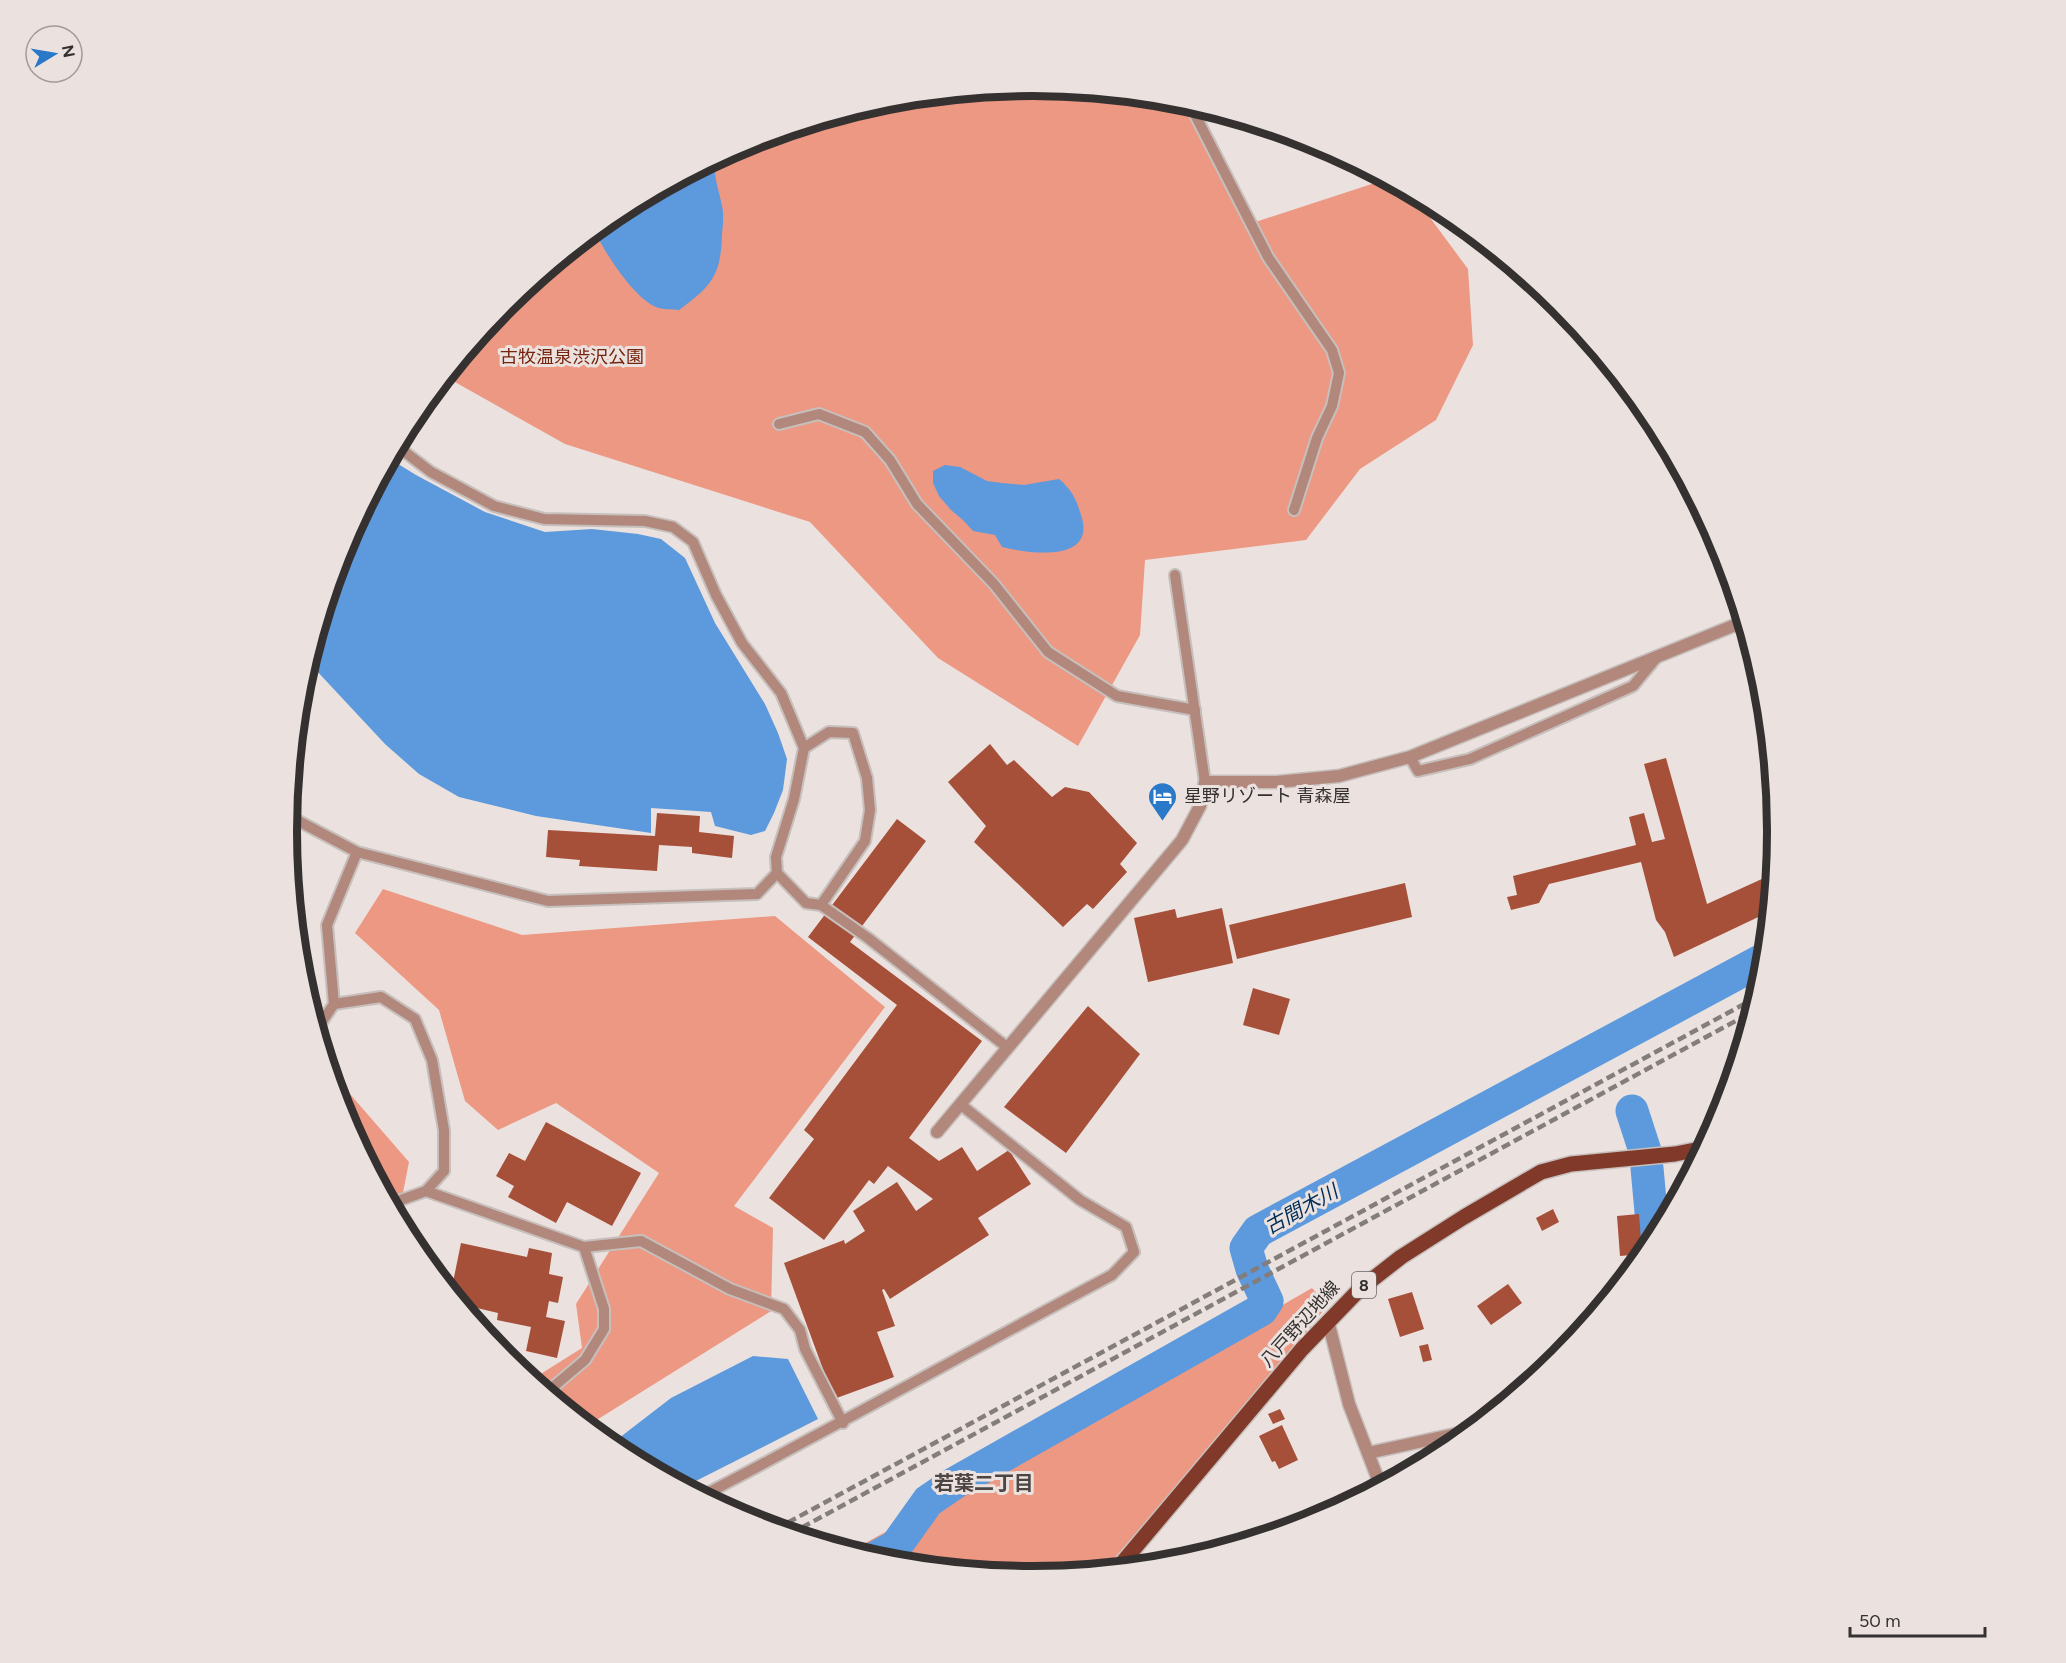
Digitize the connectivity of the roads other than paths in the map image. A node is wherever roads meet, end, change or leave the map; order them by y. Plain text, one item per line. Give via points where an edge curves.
1 (1195, 114) edge
2 (779, 424) dead end
3 (404, 451) edge
4 (1294, 510) dead end
5 (1175, 574) dead end
6 (1738, 624) edge
7 (1657, 657) junction
8 (1195, 710) junction
9 (804, 748) junction
10 (1410, 757) junction
11 (1205, 782) junction
12 (297, 820) edge
13 (357, 852) junction
14 (777, 873) junction
15 (820, 905) junction
16 (334, 1004) junction
17 (323, 1021) edge
18 (1008, 1048) junction
19 (960, 1104) junction
20 (937, 1132) dead end
21 (1696, 1150) edge
22 (426, 1191) junction
23 (397, 1201) edge
24 (584, 1247) junction
25 (1328, 1321) junction
26 (552, 1388) edge
27 (843, 1423) junction
28 (1454, 1434) edge
29 (1368, 1453) junction
30 (1378, 1480) edge
31 (710, 1492) edge
32 (1123, 1561) edge

1 - 4 lane via 1268,257 1332,350 1339,373 1332,406 1317,438
2 - 8 lane via 819,414 865,432 890,460 917,504 994,584 1048,652 1117,696
3 - 9 lane via 431,472 494,506 544,519 645,521 673,527 693,542 742,644 781,693
5 - 8 lane
6 - 7 street
7 - 10 street
7 - 10 lane via 1633,686 1470,759 1418,771
8 - 11 lane
9 - 14 lane via 794,799 776,857
9 - 15 lane via 829,732 853,733 867,778 870,810 865,841
10 - 11 street via 1339,776 1277,782
11 - 18 street via 1200,806 1182,840
12 - 13 lane
13 - 14 lane via 548,901 757,894
13 - 16 lane via 327,925
14 - 15 lane via 806,903
15 - 18 lane
16 - 17 lane
16 - 22 lane via 381,997 415,1019 432,1060 444,1130 444,1171
18 - 19 street
19 - 20 street
19 - 27 lane via 1080,1200 1126,1227 1134,1252 1112,1275
21 - 25 main road, 八戸野辺地線 / 8 via 1571,1164 1541,1172 1401,1257
22 - 23 lane
22 - 24 lane
24 - 26 lane via 603,1309 604,1329 585,1360
24 - 27 lane via 641,1241 730,1289 784,1310 800,1330 805,1349
25 - 29 street via 1349,1404
25 - 32 main road, 八戸野辺地線 / 8
27 - 31 lane
28 - 29 street
29 - 30 street

